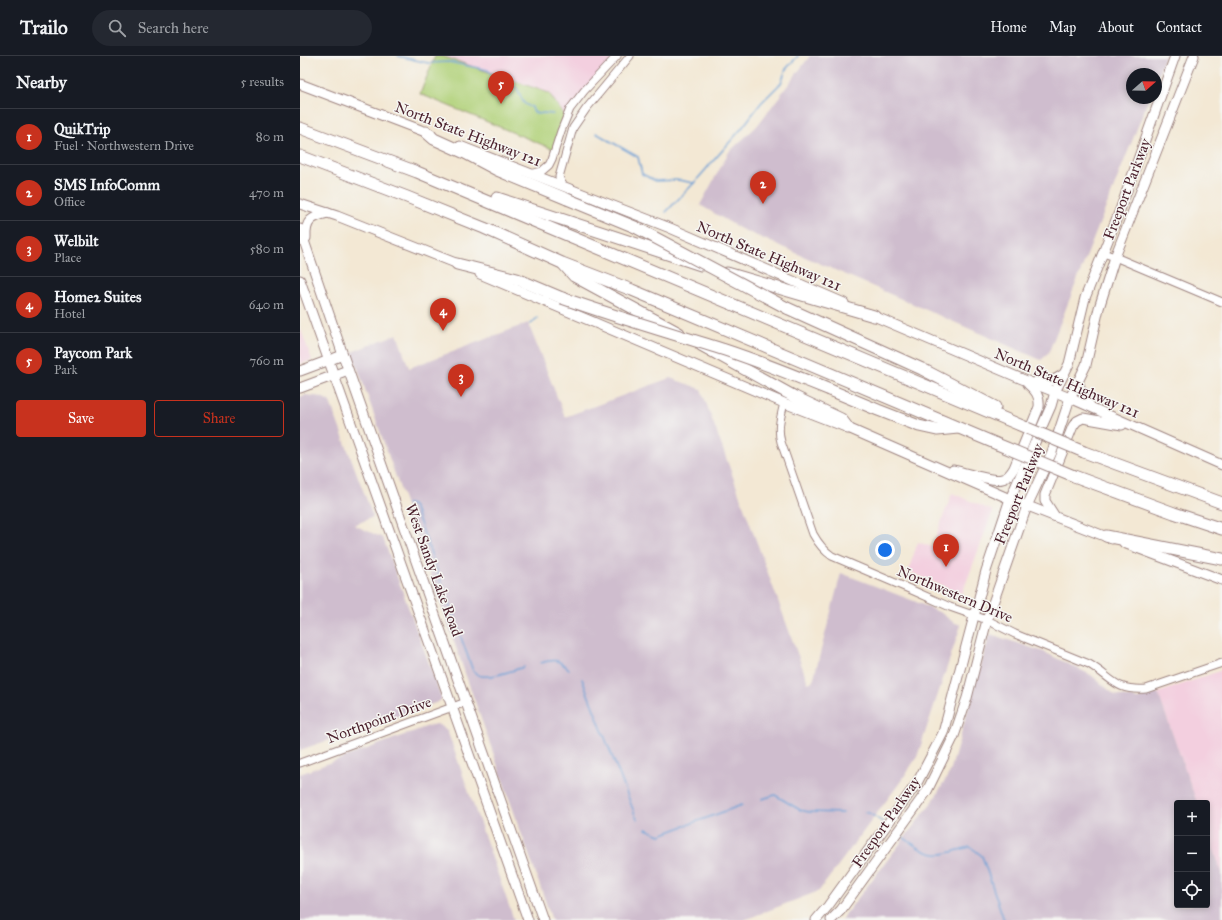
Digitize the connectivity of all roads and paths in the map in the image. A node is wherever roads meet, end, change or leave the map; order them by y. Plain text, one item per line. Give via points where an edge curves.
1 (618, 56) edge
2 (630, 56) edge
3 (1175, 56) edge
4 (1193, 56) edge
5 (300, 84) edge
6 (300, 88) edge
7 (330, 95) junction
8 (300, 128) edge
9 (426, 132) junction
10 (300, 156) edge
11 (531, 174) junction
12 (563, 186) junction
13 (300, 196) edge
14 (481, 199) junction
15 (300, 204) edge
16 (315, 209) junction
17 (328, 213) junction
18 (300, 229) edge
19 (306, 248) junction
20 (1103, 253) junction
21 (1115, 257) junction
22 (562, 263) junction
23 (457, 264) junction
24 (300, 280) edge
25 (1222, 302) edge
26 (874, 316) junction
27 (343, 355) junction
28 (328, 360) junction
29 (348, 370) junction
30 (300, 371) edge
31 (1065, 373) junction
32 (334, 375) junction
33 (1022, 379) junction
34 (1078, 381) junction
35 (300, 388) edge
36 (1055, 392) junction
37 (1070, 398) junction
38 (784, 402) junction
39 (1091, 407) junction
40 (1023, 426) junction
41 (848, 428) junction
42 (959, 428) junction
43 (1141, 429) junction
44 (932, 465) junction
45 (1222, 466) edge
46 (992, 491) junction
47 (393, 495) junction
48 (1010, 499) junction
49 (379, 500) junction
50 (1222, 503) edge
51 (1027, 506) junction
52 (1043, 512) junction
53 (1056, 517) junction
54 (1004, 518) junction
55 (1020, 526) junction
56 (1222, 529) edge
57 (1106, 536) junction
58 (1222, 559) edge
59 (1222, 580) edge
60 (973, 616) junction
61 (987, 620) junction
62 (1222, 663) edge
63 (466, 702) junction
64 (452, 708) junction
65 (300, 763) edge
66 (533, 891) junction
67 (520, 898) junction
68 (528, 920) edge
69 (543, 920) edge
70 (816, 920) edge
71 (831, 920) edge

1 - 11 street via 570,109 549,165 542,171
2 - 12 street via 573,128 559,177
3 - 20 main road, Freeport Parkway
4 - 21 main road, Freeport Parkway
5 - 7 main road, North State Highway 121
6 - 7 main road
7 - 9 main road, North State Highway 121
8 - 14 highway
9 - 11 main road, North State Highway 121
9 - 40 highway, bridge via 434,139 497,170 635,228 788,308 922,369 1016,418
10 - 22 highway via 484,228
11 - 12 main road, North State Highway 121
12 - 26 main road, North State Highway 121 via 670,228
13 - 16 main road
14 - 26 highway via 492,197 679,258
14 - 40 highway
15 - 16 main road
16 - 17 main road
17 - 19 main road via 311,219 306,230
17 - 23 main road
18 - 19 main road, West Sandy Lake Road
19 - 27 main road, West Sandy Lake Road
20 - 21 street
20 - 31 main road, Freeport Parkway via 1085,298
21 - 25 street
21 - 34 main road, Freeport Parkway via 1099,308 1086,365
22 - 41 highway via 574,276 795,397 841,419
22 - 42 highway
23 - 38 main road
23 - 42 highway, bridge via 517,279 617,317 726,350 919,426 937,430
24 - 28 main road, West Sandy Lake Road
26 - 33 main road, North State Highway 121
27 - 28 main road
27 - 29 main road, West Sandy Lake Road
28 - 30 main road
28 - 32 main road, West Sandy Lake Road
29 - 32 main road
29 - 47 main road, West Sandy Lake Road
31 - 33 main road via 1048,383
31 - 36 main road, Freeport Parkway
32 - 35 main road
32 - 49 main road, West Sandy Lake Road
33 - 36 main road, North State Highway 121
33 - 44 main road via 1038,394 1039,407 1014,468 1006,478 997,480
34 - 37 main road, Freeport Parkway
34 - 39 main road via 1080,390
36 - 37 main road, North State Highway 121
36 - 48 main road, Freeport Parkway
37 - 39 main road, North State Highway 121
37 - 51 main road, Freeport Parkway via 1052,452
38 - 41 main road
38 - 60 street, Northwestern Drive via 779,426 780,442 818,544 832,556
39 - 43 main road, North State Highway 121
40 - 50 highway, bridge via 1084,452
41 - 44 main road
42 - 56 highway, bridge via 1074,476
43 - 45 main road, North State Highway 121
43 - 53 main road via 1089,418 1076,421 1045,495 1044,501
44 - 46 main road
46 - 48 main road
46 - 54 main road via 1001,504
47 - 49 main road
47 - 63 main road, West Sandy Lake Road
48 - 51 main road
48 - 54 main road, Freeport Parkway
49 - 64 main road, West Sandy Lake Road
51 - 52 main road
51 - 55 main road, Freeport Parkway
52 - 53 main road
52 - 55 main road via 1032,514
53 - 57 main road
54 - 60 main road, Freeport Parkway
55 - 61 main road, Freeport Parkway
57 - 58 highway
57 - 59 main road
60 - 61 street, Northwestern Drive
60 - 70 main road, Freeport Parkway via 943,733 917,783
61 - 62 street, Northwestern Drive via 1089,664 1117,685 1136,690 1146,689
61 - 71 main road, Freeport Parkway via 954,736 927,791 841,910
63 - 64 street, Northpoint Drive
63 - 66 main road, West Sandy Lake Road
64 - 65 street, Northpoint Drive
64 - 67 main road, West Sandy Lake Road
66 - 67 main road
66 - 69 main road, West Sandy Lake Road
67 - 68 main road, West Sandy Lake Road

